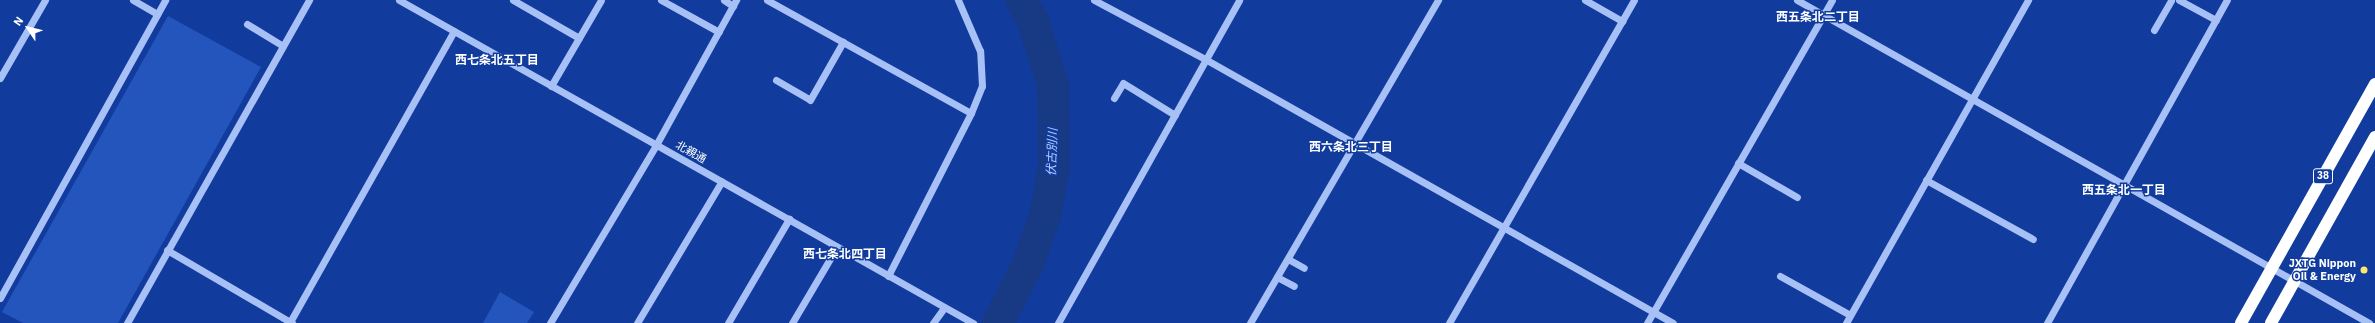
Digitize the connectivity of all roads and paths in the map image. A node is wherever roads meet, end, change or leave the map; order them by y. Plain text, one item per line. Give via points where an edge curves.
1 (45, 0) edge
2 (133, 0) edge
3 (165, 0) edge
4 (310, 0) edge
5 (399, 0) edge
6 (513, 0) edge
7 (601, 0) edge
8 (661, 0) edge
9 (724, 0) edge
10 (767, 0) edge
11 (958, 0) edge
12 (1094, 0) edge
13 (1239, 0) edge
14 (1438, 0) edge
15 (1585, 0) edge
16 (1634, 0) edge
17 (1796, 0) edge
18 (1832, 0) edge
19 (2028, 0) edge
20 (2171, 0) edge
21 (2179, 0) edge
22 (2227, 0) edge
23 (735, 3) edge
24 (157, 14) junction
25 (1823, 15) junction
26 (1622, 20) junction
27 (2216, 20) junction
28 (247, 24) dead end
29 (2154, 30) dead end
30 (454, 31) junction
31 (718, 32) junction
32 (579, 38) junction
33 (843, 42) junction
34 (283, 46) junction
35 (1205, 60) junction
36 (0, 78) edge
37 (776, 80) dead end
38 (2375, 84) edge
39 (551, 86) junction
40 (1114, 98) dead end
41 (1972, 100) junction
42 (972, 113) junction
43 (1175, 114) junction
44 (2375, 137) edge
45 (1355, 144) junction
46 (656, 146) junction
47 (1738, 163) junction
48 (1926, 180) junction
49 (722, 181) junction
50 (2125, 184) junction
51 (1798, 197) dead end
52 (789, 219) junction
53 (1503, 228) junction
54 (2034, 239) dead end
55 (837, 247) junction
56 (167, 250) junction
57 (1288, 259) junction
58 (1304, 268) dead end
59 (2272, 269) junction
60 (888, 276) junction
61 (1780, 276) dead end
62 (1277, 277) junction
63 (2295, 282) junction
64 (1294, 286) dead end
65 (0, 298) edge
66 (944, 308) junction
67 (1653, 312) junction
68 (1850, 315) junction
69 (970, 321) edge
70 (127, 323) edge
71 (291, 323) edge
72 (550, 323) edge
73 (637, 323) edge
74 (728, 323) edge
75 (792, 323) edge
76 (933, 323) edge
77 (1058, 323) edge
78 (1250, 323) edge
79 (1449, 323) edge
80 (1647, 323) edge
81 (1673, 323) edge
82 (1846, 323) edge
83 (2047, 323) edge
84 (2241, 323) edge
85 (2271, 323) edge
86 (2369, 323) edge

1 - 36 street
2 - 24 street
3 - 24 street
4 - 34 street
5 - 30 street, 北親通
6 - 32 street
7 - 32 street
8 - 31 street
9 - 23 street
10 - 33 street
11 - 42 street via 980,51 982,86
12 - 35 street
13 - 35 street
14 - 45 street
15 - 26 street
16 - 26 street
17 - 25 street
18 - 25 street
19 - 41 street
20 - 29 street
21 - 27 street
22 - 27 street
23 - 31 street
24 - 65 street
25 - 41 street
25 - 47 street
26 - 53 street
27 - 50 street
28 - 34 street
30 - 39 street, 北親通
30 - 71 street
31 - 46 street
32 - 39 street
33 - 37 street via 810,100
33 - 42 street
34 - 56 street
35 - 43 street
35 - 45 street
38 - 59 highway, 38
39 - 46 street, 北親通
40 - 43 street via 1123,83
41 - 48 street
41 - 50 street
42 - 60 street
43 - 77 street
44 - 63 highway, 38
45 - 53 street
45 - 57 street
46 - 49 street, 北親通
46 - 72 street
47 - 51 street
47 - 67 street
48 - 54 street
48 - 68 street
49 - 52 street, 北親通
49 - 73 street
50 - 59 street
50 - 83 street
52 - 55 street, 北親通
52 - 74 street
53 - 67 street
53 - 79 street
55 - 60 street, 北親通
55 - 75 street
56 - 70 street
56 - 71 street
57 - 58 street
57 - 62 street
59 - 63 street
59 - 84 highway, 38
60 - 66 street, 北親通
61 - 68 street
62 - 64 street
62 - 78 street
63 - 85 highway, 38
63 - 86 street
66 - 69 street, 北親通
66 - 76 street
67 - 80 street
67 - 81 street
68 - 82 street

